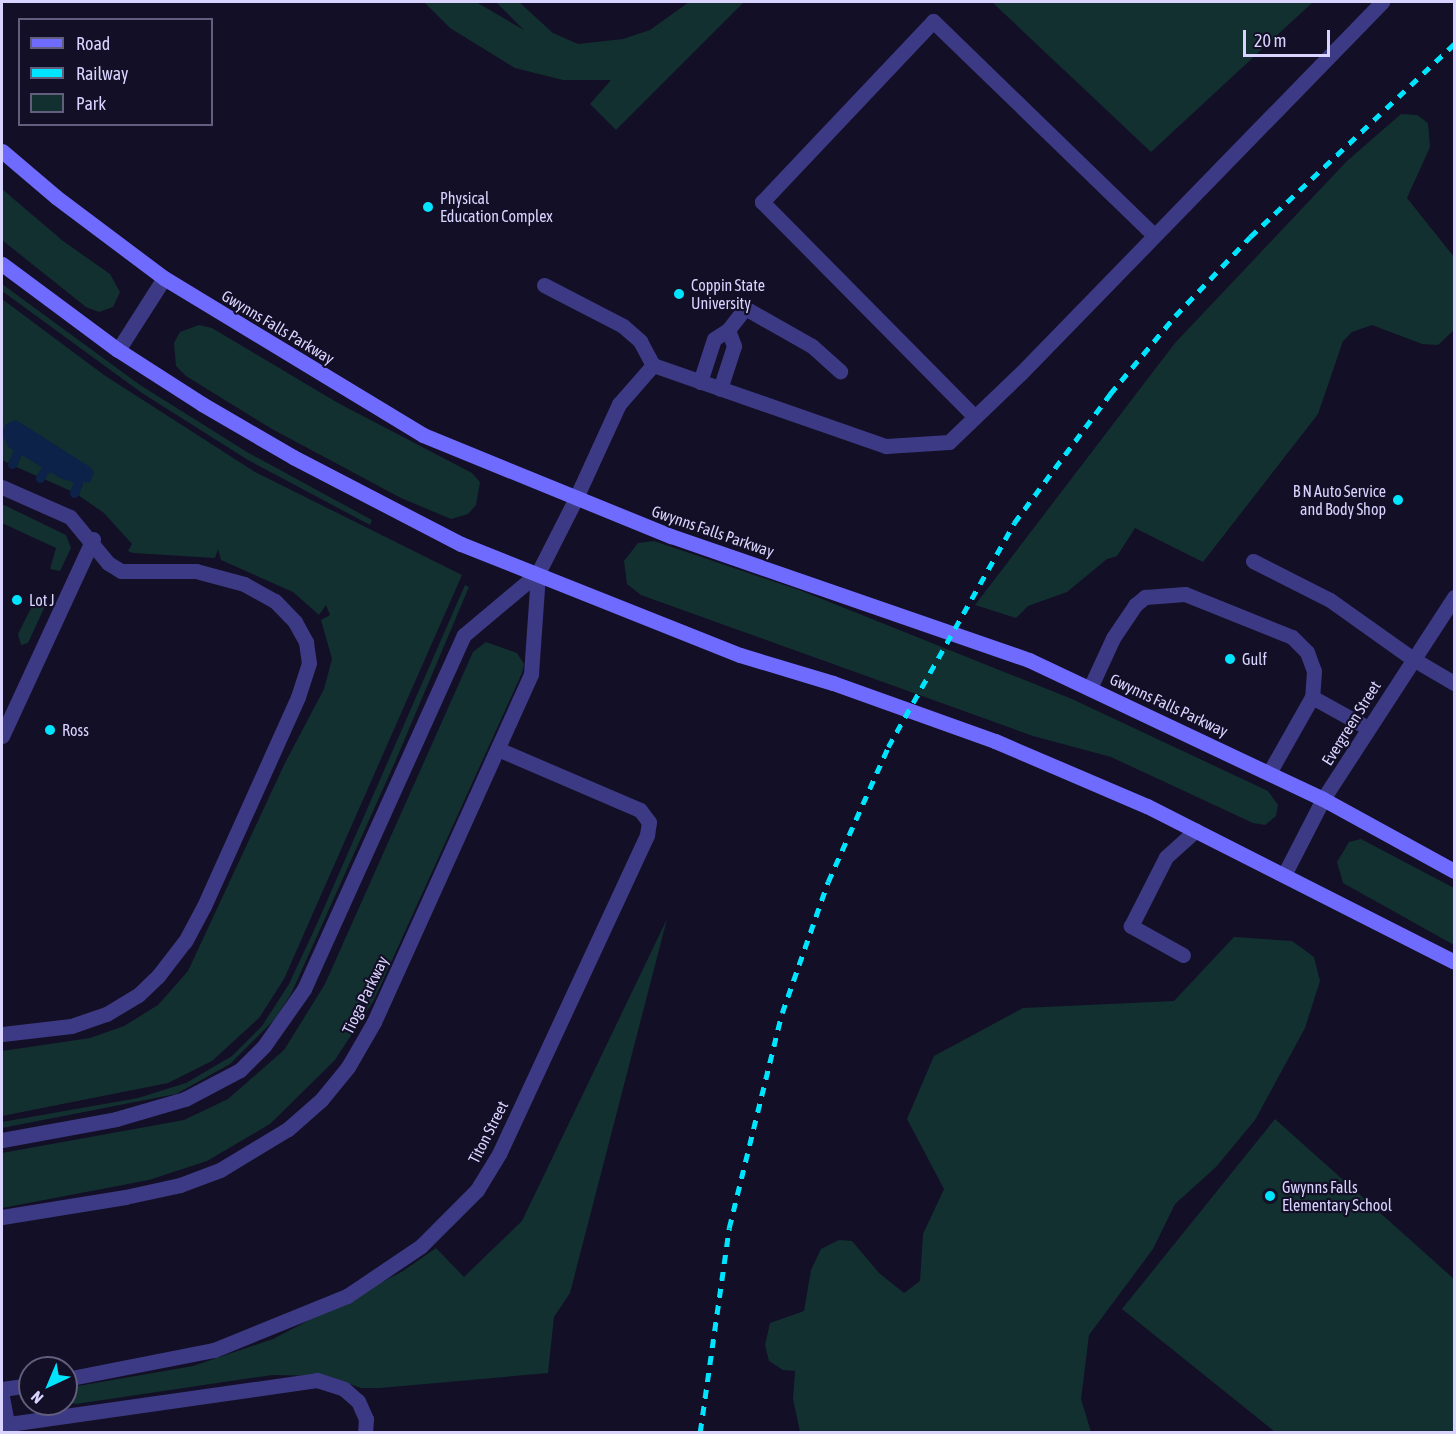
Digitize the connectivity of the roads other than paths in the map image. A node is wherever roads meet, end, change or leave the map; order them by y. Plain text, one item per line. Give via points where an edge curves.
1 (1382, 2) edge
2 (2, 151) edge
3 (1154, 235) junction
4 (2, 266) edge
5 (164, 278) junction
6 (544, 285) dead end
7 (728, 330) junction
8 (118, 350) junction
9 (653, 365) junction
10 (840, 371) dead end
11 (700, 382) junction
12 (720, 389) junction
13 (975, 417) junction
14 (2, 487) edge
15 (575, 500) junction
16 (93, 540) junction
17 (1253, 561) dead end
18 (537, 573) junction
19 (1455, 597) edge
20 (1413, 659) junction
21 (1455, 682) edge
22 (1090, 688) junction
23 (1312, 697) junction
24 (1368, 729) junction
25 (2, 736) edge
26 (498, 749) junction
27 (1269, 773) junction
28 (1323, 800) junction
29 (1196, 830) junction
30 (1455, 871) edge
31 (1285, 873) junction
32 (1183, 955) dead end
33 (1455, 962) edge
34 (2, 1034) edge
35 (2, 1140) edge
36 (2, 1217) edge
37 (78, 1377) edge
38 (18, 1387) edge
39 (2, 1389) edge
40 (2, 1397) edge
41 (6, 1427) edge
42 (365, 1432) edge

1 - 3 street
2 - 5 main road, Gwynns Falls Parkway
3 - 13 street
3 - 13 street via 933,21 762,201
4 - 8 main road
5 - 8 street
5 - 15 main road, Gwynns Falls Parkway via 423,435
6 - 9 street via 623,326 640,340
7 - 10 street via 745,308 812,346
7 - 11 street via 714,339
7 - 12 street via 734,346
8 - 18 main road via 293,457 461,544
9 - 11 street
9 - 15 street, Tioga Parkway via 619,404
11 - 12 street
12 - 13 street via 886,446 949,442
14 - 16 street via 70,518
15 - 18 street, Tioga Parkway
15 - 22 main road, Gwynns Falls Parkway via 996,648
16 - 25 street
16 - 34 street via 108,563 121,571 196,572 244,584 275,601 295,622 306,642 309,663 298,697 204,906 185,941 158,976 138,995 106,1014 71,1026
17 - 20 street via 1330,600
18 - 26 street, Tioga Parkway via 531,674
18 - 29 main road via 740,655 833,683 995,741
18 - 35 street, Tioga Parkway via 464,635 304,990 264,1046 240,1070 185,1099 116,1119
19 - 20 street, Evergreen Street
20 - 21 street
20 - 24 street, Evergreen Street
22 - 23 street via 1113,638 1135,605 1145,597 1185,594 1292,637 1307,652 1314,670
22 - 27 main road, Gwynns Falls Parkway
23 - 24 street
23 - 27 street
24 - 28 street, Evergreen Street
26 - 36 street, Tioga Parkway via 374,1022 348,1067 321,1100 288,1129 220,1170 125,1197
26 - 37 street, Titon Street via 640,810 649,822 647,835 499,1154 477,1190 421,1246 346,1296 214,1350
27 - 28 main road, Gwynns Falls Parkway
28 - 30 main road, Gwynns Falls Parkway
28 - 31 street, Evergreen Street
29 - 31 main road
29 - 32 street via 1167,857 1131,926
31 - 33 main road
38 - 39 street
40 - 41 street
41 - 42 street via 317,1380 344,1389 358,1401 366,1419

